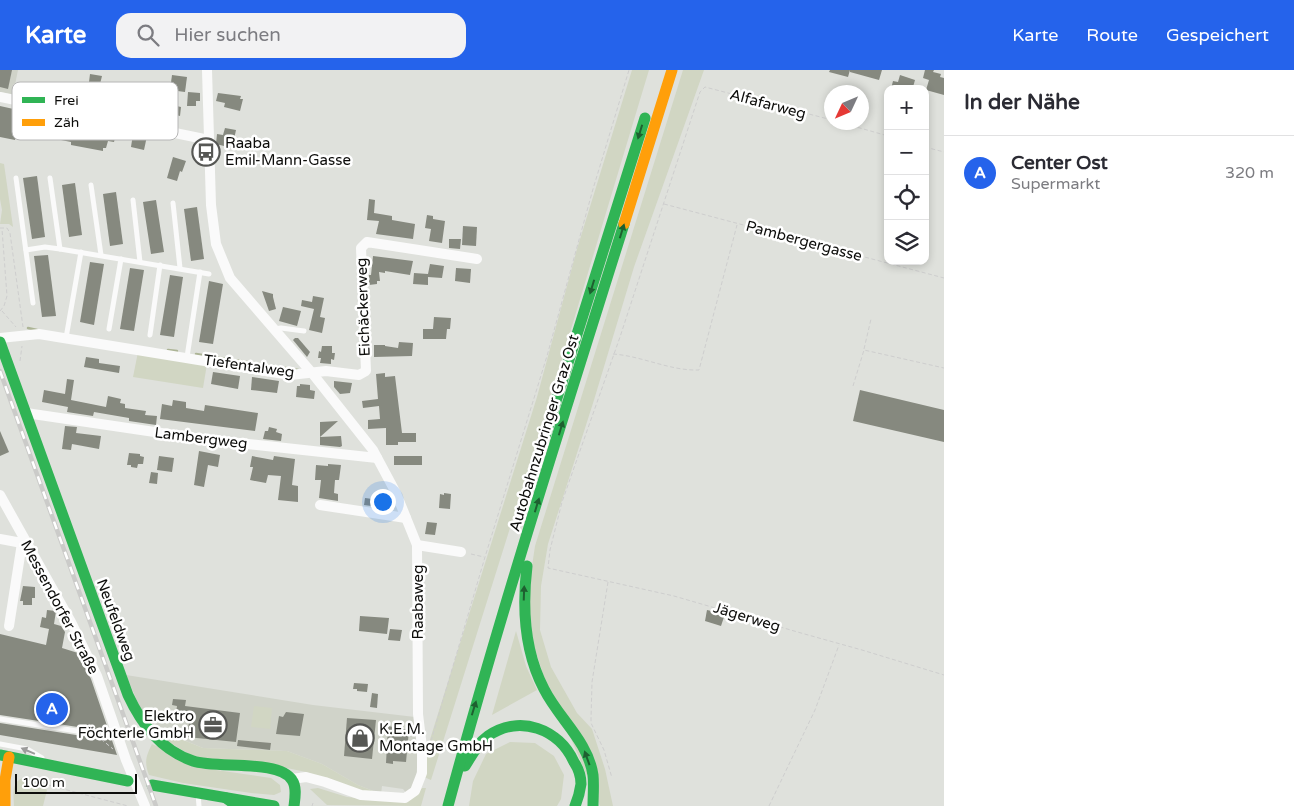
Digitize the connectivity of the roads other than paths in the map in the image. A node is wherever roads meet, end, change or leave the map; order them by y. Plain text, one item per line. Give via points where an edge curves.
1 (207, 70) edge
2 (672, 70) edge
3 (649, 104) dead end
4 (178, 134) edge
5 (209, 140) junction
6 (16, 178) dead end
7 (50, 178) dead end
8 (91, 185) dead end
9 (133, 200) dead end
10 (173, 203) dead end
11 (60, 248) junction
12 (26, 250) junction
13 (81, 252) junction
14 (100, 255) junction
15 (121, 258) junction
16 (477, 259) dead end
17 (140, 262) junction
18 (160, 265) junction
19 (180, 268) junction
20 (200, 272) junction
21 (209, 274) dead end
22 (33, 303) dead end
23 (109, 329) dead end
24 (275, 329) junction
25 (304, 331) dead end
26 (150, 335) dead end
27 (0, 338) edge
28 (66, 338) junction
29 (0, 342) edge
30 (187, 357) junction
31 (312, 373) junction
32 (26, 413) junction
33 (377, 458) junction
34 (0, 495) edge
35 (320, 506) dead end
36 (406, 518) junction
37 (527, 534) junction
38 (0, 539) edge
39 (24, 542) junction
40 (417, 545) junction
41 (512, 545) dead end
42 (461, 552) road end
43 (9, 626) dead end
44 (0, 719) edge
45 (96, 734) road end
46 (0, 744) edge
47 (4, 756) edge
48 (53, 766) junction
49 (292, 779) junction
50 (128, 781) dead end
51 (146, 784) dead end
52 (452, 789) junction
53 (198, 793) junction
54 (226, 798) junction
55 (4, 802) edge
56 (144, 806) edge
57 (199, 806) edge
58 (237, 806) edge
59 (274, 806) edge
60 (294, 806) edge
61 (448, 806) edge
62 (575, 806) edge
63 (593, 806) edge

1 - 5 street, Raabaweg
37 -> 2 main road, Autobahnzubringer Graz Ost
3 -> 41 main road, Autobahnzubringer Graz Ost
4 - 5 street
5 - 24 street, Raabaweg via 216,244 230,278
6 - 12 lane
7 - 11 lane
8 - 14 lane
9 - 17 lane
10 - 19 lane
11 - 12 lane
11 - 13 lane
12 - 22 lane
13 - 14 lane
13 - 28 lane
14 - 15 lane
15 - 17 lane
15 - 23 lane
16 - 31 street, Eichäckerweg via 367,242 361,248 366,371 359,375 326,371
17 - 18 lane
18 - 19 lane
18 - 26 lane
19 - 20 lane
20 - 21 lane
20 - 30 lane, Tiefentalweg
24 - 25 lane
24 - 31 street, Raabaweg
27 - 28 street, Tiefentalweg via 39,334
28 - 30 street, Tiefentalweg
29 - 32 main road, Neufeldweg
30 - 31 street, Tiefentalweg via 290,375
31 - 33 street, Raabaweg
32 - 33 street, Lambergweg via 202,439
32 - 49 main road, Neufeldweg via 128,695 144,727 168,749 193,762 266,767
33 - 36 street, Raabaweg
34 - 39 street, Messendorfer Straße
35 - 36 street
36 - 40 street, Raabaweg
52 -> 37 main road, Autobahnzubringer Graz Ost
63 -> 37 main road via 592,774 585,752 544,689 528,641 523,590 528,558
38 - 39 street
39 - 43 street, Messendorfer Straße
39 - 56 street, Messendorfer Straße via 71,622 97,676
40 - 42 street
40 - 49 street, Raabaweg via 418,714 422,773 415,791 405,798 362,795 325,782
44 - 45 lane
48 -> 46 lane via 27,749
47 - 48 main road
47 - 55 main road
48 - 50 main road
49 - 60 main road
51 - 53 main road
52 - 61 main road, Autobahnzubringer Graz Ost
52 - 62 main road via 476,747 489,735 505,727 537,727 552,734 573,754 581,782
53 - 54 main road
53 - 57 lane
54 - 58 main road
54 - 59 main road

